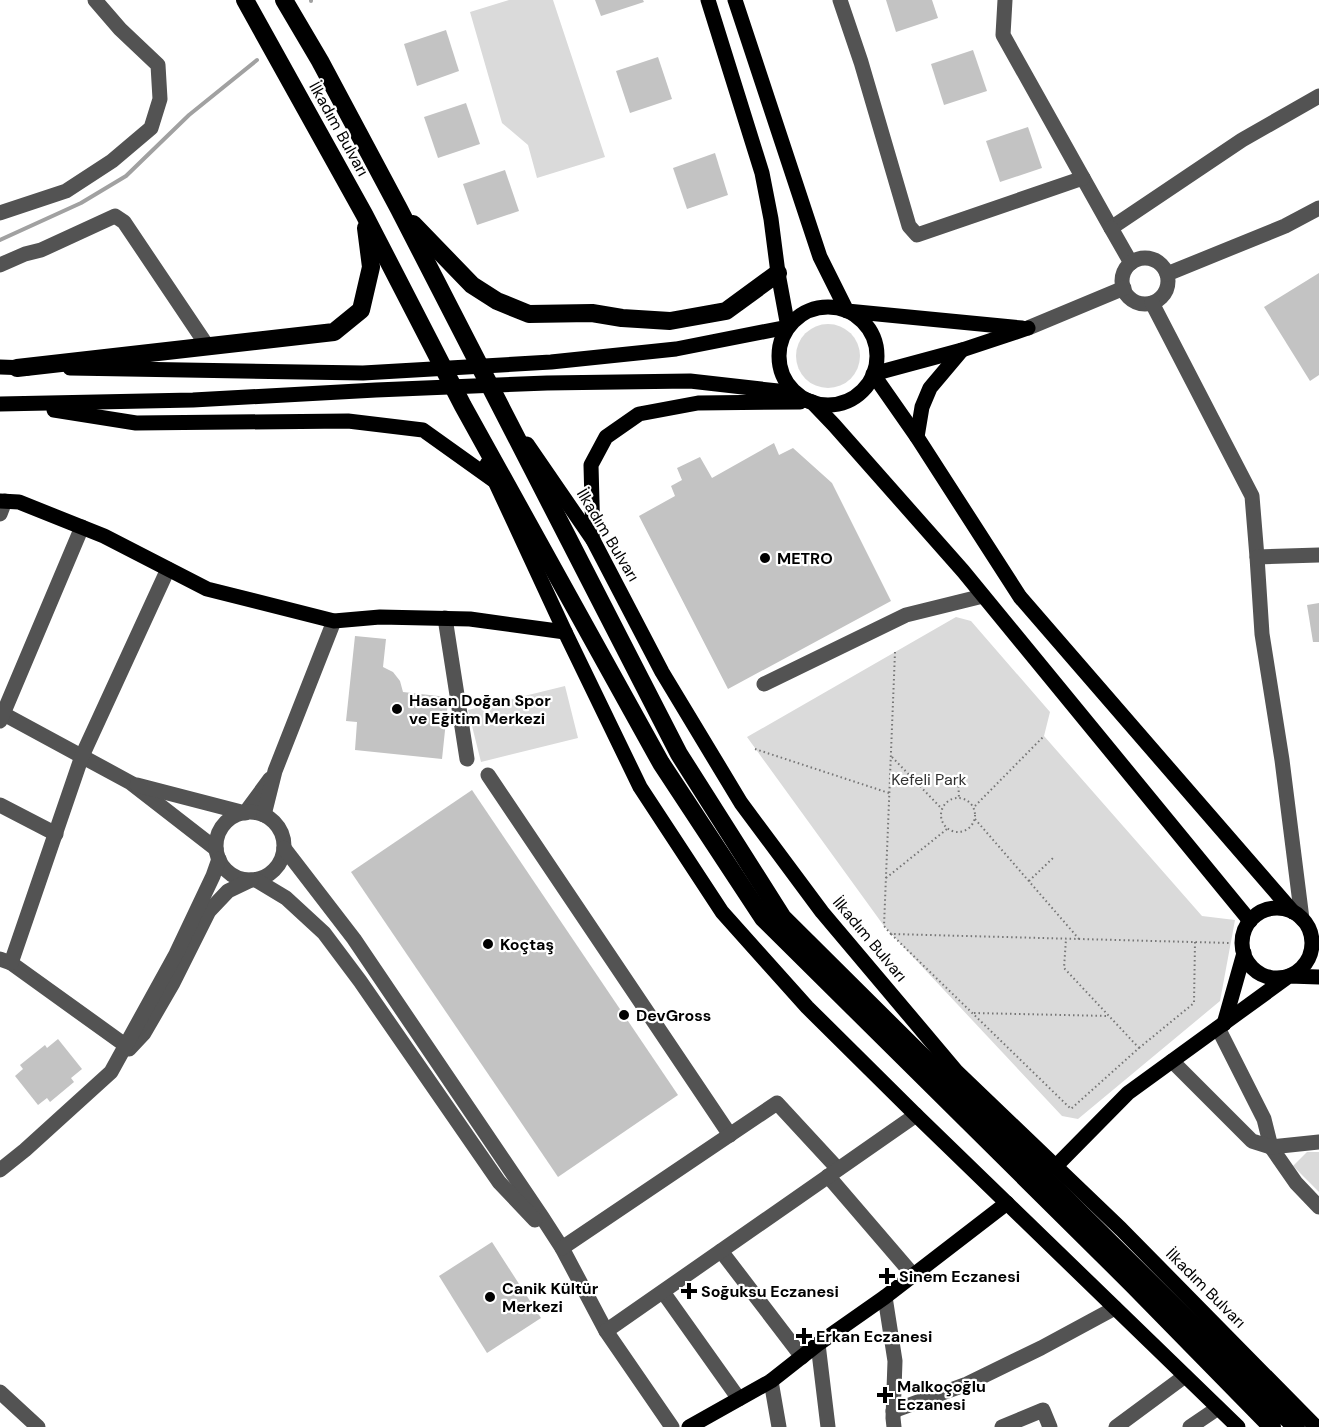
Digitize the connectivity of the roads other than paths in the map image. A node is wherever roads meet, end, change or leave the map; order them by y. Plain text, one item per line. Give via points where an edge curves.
1 (95, 0) edge
2 (245, 0) edge
3 (284, 0) edge
4 (708, 0) edge
5 (735, 0) edge
6 (840, 0) edge
7 (1005, 0) edge
8 (1319, 96) edge
9 (1083, 178) junction
10 (1319, 208) edge
11 (399, 209) junction
12 (1, 211) edge
13 (364, 214) junction
14 (1111, 228) junction
15 (1131, 263) junction
16 (0, 265) edge
17 (778, 273) junction
18 (1167, 274) junction
19 (1124, 288) junction
20 (1152, 303) junction
21 (847, 311) junction
22 (788, 327) junction
23 (1028, 328) junction
24 (208, 347) junction
25 (962, 350) junction
26 (8, 368) edge
27 (873, 374) junction
28 (495, 397) junction
29 (812, 402) junction
30 (0, 404) edge
31 (16, 404) junction
32 (462, 406) junction
33 (917, 437) junction
34 (494, 481) junction
35 (2, 505) edge
36 (82, 527) junction
37 (593, 540) junction
38 (1319, 555) edge
39 (1257, 557) junction
40 (168, 569) junction
41 (983, 596) junction
42 (445, 618) junction
43 (334, 621) junction
44 (565, 632) junction
45 (764, 684) dead end
46 (1, 716) edge
47 (82, 756) junction
48 (467, 759) dead end
49 (275, 771) junction
50 (488, 775) dead end
51 (131, 783) junction
52 (0, 805) edge
53 (245, 813) junction
54 (264, 815) junction
55 (56, 834) junction
56 (284, 848) junction
57 (218, 854) junction
58 (253, 880) junction
59 (1250, 921) junction
60 (1306, 923) edge
61 (1244, 953) junction
62 (5, 961) edge
63 (1289, 976) junction
64 (1319, 977) edge
65 (1221, 1026) junction
66 (125, 1045) junction
67 (1172, 1061) junction
68 (115, 1064) junction
69 (916, 1115) junction
70 (730, 1136) junction
71 (1319, 1142) edge
72 (1271, 1147) junction
73 (1055, 1167) junction
74 (0, 1170) edge
75 (833, 1172) junction
76 (1007, 1203) junction
77 (1319, 1207) edge
78 (562, 1248) junction
79 (721, 1251) junction
80 (913, 1275) junction
81 (663, 1292) junction
82 (885, 1297) junction
83 (1115, 1308) junction
84 (606, 1330) junction
85 (818, 1344) junction
86 (802, 1357) junction
87 (1185, 1376) junction
88 (771, 1382) junction
89 (0, 1392) edge
90 (739, 1399) junction
91 (1218, 1408) junction
92 (893, 1411) junction
93 (38, 1427) edge
94 (672, 1427) edge
95 (689, 1427) edge
96 (780, 1427) edge
97 (828, 1427) edge
98 (894, 1427) edge
99 (1002, 1427) edge
100 (1050, 1427) edge
101 (1116, 1427) edge
102 (1190, 1427) edge
103 (1238, 1427) edge
104 (1272, 1427) edge
105 (1296, 1427) edge
106 (1316, 1427) edge

1 - 12 street via 158,65 160,99 151,128 112,161 66,191
2 - 13 highway, İlkadım Bulvarı
3 - 11 highway, İlkadım Bulvarı
4 - 17 main road via 762,173
5 - 21 main road via 820,257
6 - 9 street via 909,226 917,235
7 - 9 street via 1003,35
8 - 14 street via 1242,140
9 - 14 street
10 - 18 street
11 - 17 highway via 472,285 529,314 592,313 670,321 726,311
11 - 28 highway, İlkadım Bulvarı
13 - 24 highway via 370,267 361,310 334,332
13 - 32 highway, İlkadım Bulvarı
14 - 15 street
15 - 18 street via 1148,258 1163,266
15 - 19 street via 1125,270
16 - 24 street via 115,216 124,222
17 - 22 main road
18 - 20 street via 1166,292
19 - 20 street via 1135,301
19 - 23 street
20 - 39 street via 1252,496
21 - 22 main road via 815,308
21 - 23 main road
21 - 27 main road via 870,330 875,345
22 - 26 main road via 675,349 551,362 363,373
22 - 29 main road via 781,341 781,370 798,395
23 - 25 main road
24 - 26 highway
25 - 27 main road
25 - 33 main road via 930,388
27 - 29 main road via 854,397 841,403
27 - 33 main road
28 - 37 main road, İlkadım Bulvarı
28 - 105 highway, İlkadım Bulvarı via 679,754 783,918
29 - 31 main road via 778,392 690,381
29 - 37 main road via 698,403 639,414 606,437 591,465
29 - 41 main road
30 - 31 main road
31 - 34 main road via 136,423 348,421 423,430
32 - 34 main road, İlkadım Bulvarı
32 - 104 highway, İlkadım Bulvarı via 661,763 763,918
33 - 60 main road via 1020,597
34 - 44 main road, İlkadım Bulvarı
35 - 36 main road via 19,502
36 - 40 main road
36 - 46 street
37 - 73 main road, İlkadım Bulvarı via 662,672 768,839 822,912 957,1072
38 - 39 street
39 - 60 street via 1262,634
40 - 43 main road via 207,589
40 - 47 street
41 - 45 street via 906,615
41 - 59 main road
42 - 43 main road
42 - 44 main road
42 - 48 street
43 - 49 street
44 - 69 main road, İlkadım Bulvarı via 640,787 722,912 807,1007
46 - 47 street
47 - 51 street
47 - 55 street
49 - 53 street
49 - 54 street
50 - 70 street
51 - 53 street
51 - 57 street
52 - 55 street
53 - 54 street
53 - 57 street via 235,816 221,830
54 - 56 street via 279,829
55 - 62 street
56 - 58 street via 276,869
56 - 78 street via 354,939
57 - 58 street via 234,876
57 - 66 street via 213,876 176,954
58 - 68 street via 228,891 209,910 144,1033
58 - 78 street via 286,898 324,933 499,1182
59 - 60 main road via 1259,913 1282,908
59 - 61 main road via 1244,931
60 - 63 main road via 1312,940 1311,952 1299,971
61 - 63 main road via 1257,972 1267,977
61 - 65 main road
62 - 66 street
63 - 64 main road
63 - 65 main road
65 - 67 main road
65 - 72 street via 1264,1119
66 - 68 street
67 - 72 street via 1252,1141
67 - 73 main road via 1128,1094
68 - 74 street via 111,1072
69 - 75 street
69 - 76 main road, İlkadım Bulvarı
70 - 75 street via 777,1103
70 - 78 street
71 - 72 street
72 - 77 street via 1296,1184
73 - 106 main road, İlkadım Bulvarı
75 - 79 street
75 - 80 street
76 - 80 main road
76 - 83 main road, İlkadım Bulvarı
78 - 84 street
79 - 81 street
79 - 86 street
80 - 82 main road
81 - 84 street
81 - 90 street
82 - 85 main road
82 - 92 street via 895,1361
83 - 87 main road, İlkadım Bulvarı
83 - 92 street via 967,1384
84 - 94 street
85 - 86 main road
85 - 97 street
86 - 88 main road
87 - 91 main road, İlkadım Bulvarı
87 - 101 street
88 - 90 main road
88 - 96 street
89 - 93 street
90 - 95 main road
91 - 102 street
91 - 103 main road, İlkadım Bulvarı
92 - 98 street
99 - 100 street via 1043,1410

